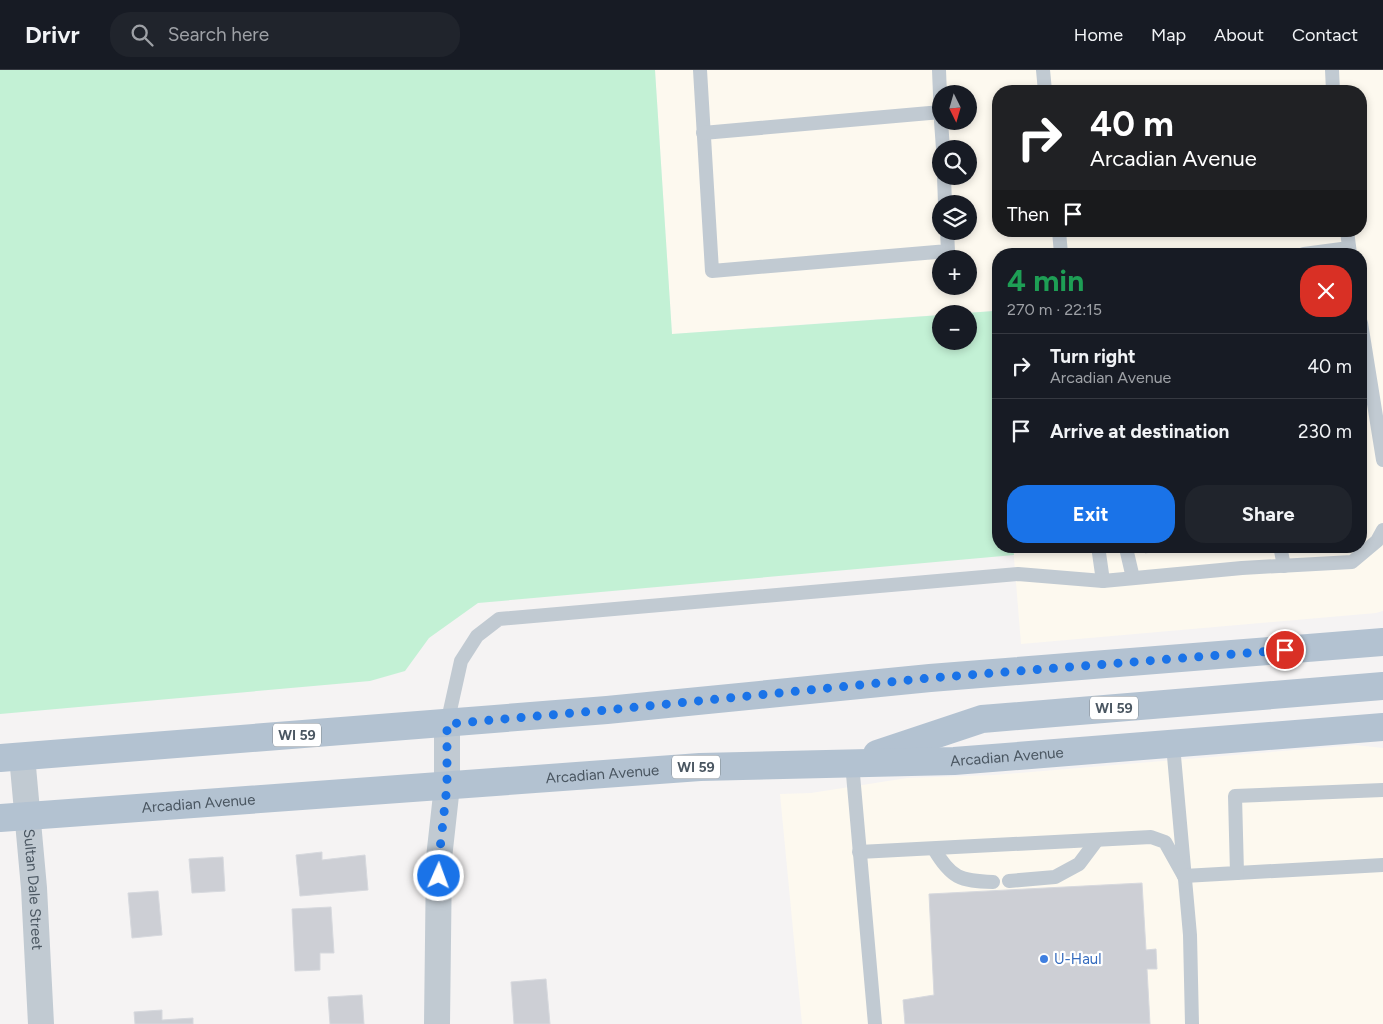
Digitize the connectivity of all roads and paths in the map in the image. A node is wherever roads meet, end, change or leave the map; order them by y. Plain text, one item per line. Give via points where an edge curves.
1 (700, 70) edge
2 (939, 70) edge
3 (1043, 70) edge
4 (1332, 70) edge
5 (940, 85) edge
6 (1044, 85) edge
7 (1333, 85) edge
8 (932, 113) edge
9 (704, 133) junction
10 (947, 240) edge
11 (1367, 360) edge
12 (1383, 460) edge
13 (1383, 530) edge
14 (1367, 549) edge
15 (1099, 553) edge
16 (1127, 553) edge
17 (1281, 553) edge
18 (1362, 553) edge
19 (1284, 566) junction
20 (1134, 578) junction
21 (1103, 581) junction
22 (1383, 642) edge
23 (1383, 686) edge
24 (447, 724) junction
25 (1383, 727) edge
26 (1351, 729) junction
27 (1383, 735) edge
28 (1173, 744) junction
29 (11, 757) edge
30 (852, 763) junction
31 (447, 786) junction
32 (1383, 790) edge
33 (27, 815) junction
34 (0, 818) edge
35 (1097, 840) junction
36 (934, 849) junction
37 (859, 852) junction
38 (1383, 865) edge
39 (1238, 873) junction
40 (1184, 876) junction
41 (1009, 881) dead end
42 (993, 882) dead end
43 (41, 1024) edge
44 (437, 1024) edge
45 (875, 1024) edge
46 (1192, 1024) edge

1 - 9 lane
2 - 5 lane
3 - 6 lane
4 - 7 lane
8 - 9 lane
9 - 10 lane via 712,271 948,251
11 - 12 lane
13 - 14 lane
15 - 21 lane
16 - 20 lane
17 - 19 lane
18 - 19 lane via 1352,562
19 - 20 lane
20 - 21 lane
21 - 24 lane via 1018,574 499,619 477,636 460,660
22 - 24 main road, WI 59 via 940,677
23 - 30 main road, WI 59 via 982,720
24 - 29 main road, WI 59
24 - 31 street
25 - 26 main road, Arcadian Avenue
26 - 27 main road
26 - 28 main road, Arcadian Avenue
28 - 30 main road, Arcadian Avenue via 954,761
28 - 40 lane
29 - 33 street, Sultan Dale Street
30 - 31 main road, Arcadian Avenue / WI 59 via 700,767
30 - 37 lane
31 - 33 main road, Arcadian Avenue / WI 59
31 - 44 street via 439,858
32 - 39 lane via 1234,796
33 - 34 main road, Arcadian Avenue / WI 59
33 - 43 street, Sultan Dale Street
35 - 36 lane
35 - 40 lane via 1150,836 1165,842
35 - 41 lane via 1079,864 1055,877
36 - 37 lane
36 - 42 lane via 955,876
37 - 45 lane
38 - 39 lane
39 - 40 lane
40 - 46 lane via 1190,935

